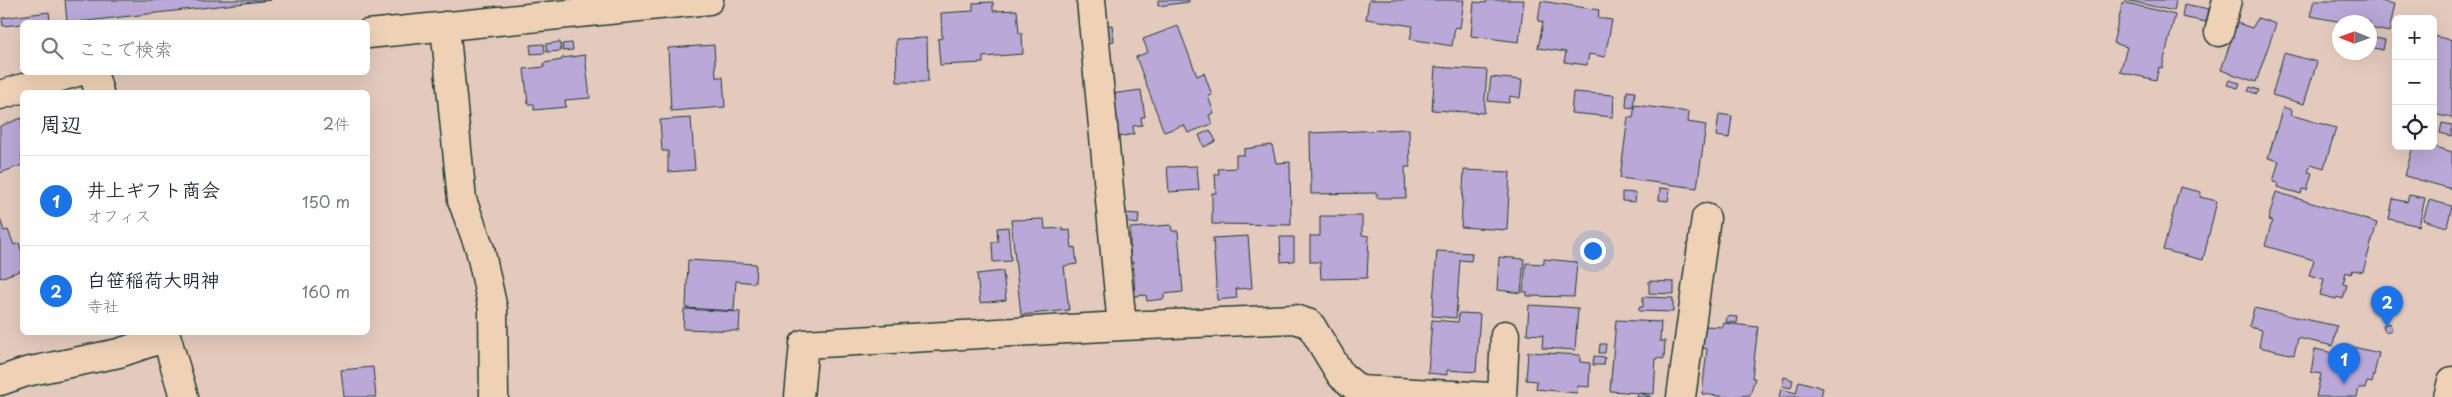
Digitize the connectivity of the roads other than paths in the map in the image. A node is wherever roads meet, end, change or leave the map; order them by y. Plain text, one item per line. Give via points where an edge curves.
1 (709, 0) edge
2 (1091, 0) edge
3 (2227, 0) edge
4 (656, 3) edge
5 (445, 26) junction
6 (2218, 32) dead end
7 (370, 34) edge
8 (67, 75) edge
9 (94, 75) edge
10 (98, 90) edge
11 (0, 95) edge
12 (1706, 218) dead end
13 (1122, 326) junction
14 (165, 335) edge
15 (1505, 335) dead end
16 (0, 380) edge
17 (2452, 381) edge
18 (184, 397) edge
19 (494, 397) edge
20 (799, 397) edge
21 (1491, 397) edge
22 (1502, 397) edge
23 (1682, 397) edge
24 (2448, 397) edge

1 - 4 street
2 - 13 street
3 - 6 street
4 - 5 street
5 - 7 street
5 - 19 street via 462,200 480,249 493,309
8 - 11 street
9 - 10 street
12 - 23 street
13 - 20 street via 804,344
13 - 21 street via 1295,320 1310,324 1341,375 1359,390
14 - 16 street via 119,353
14 - 18 street
15 - 22 street
17 - 24 street

